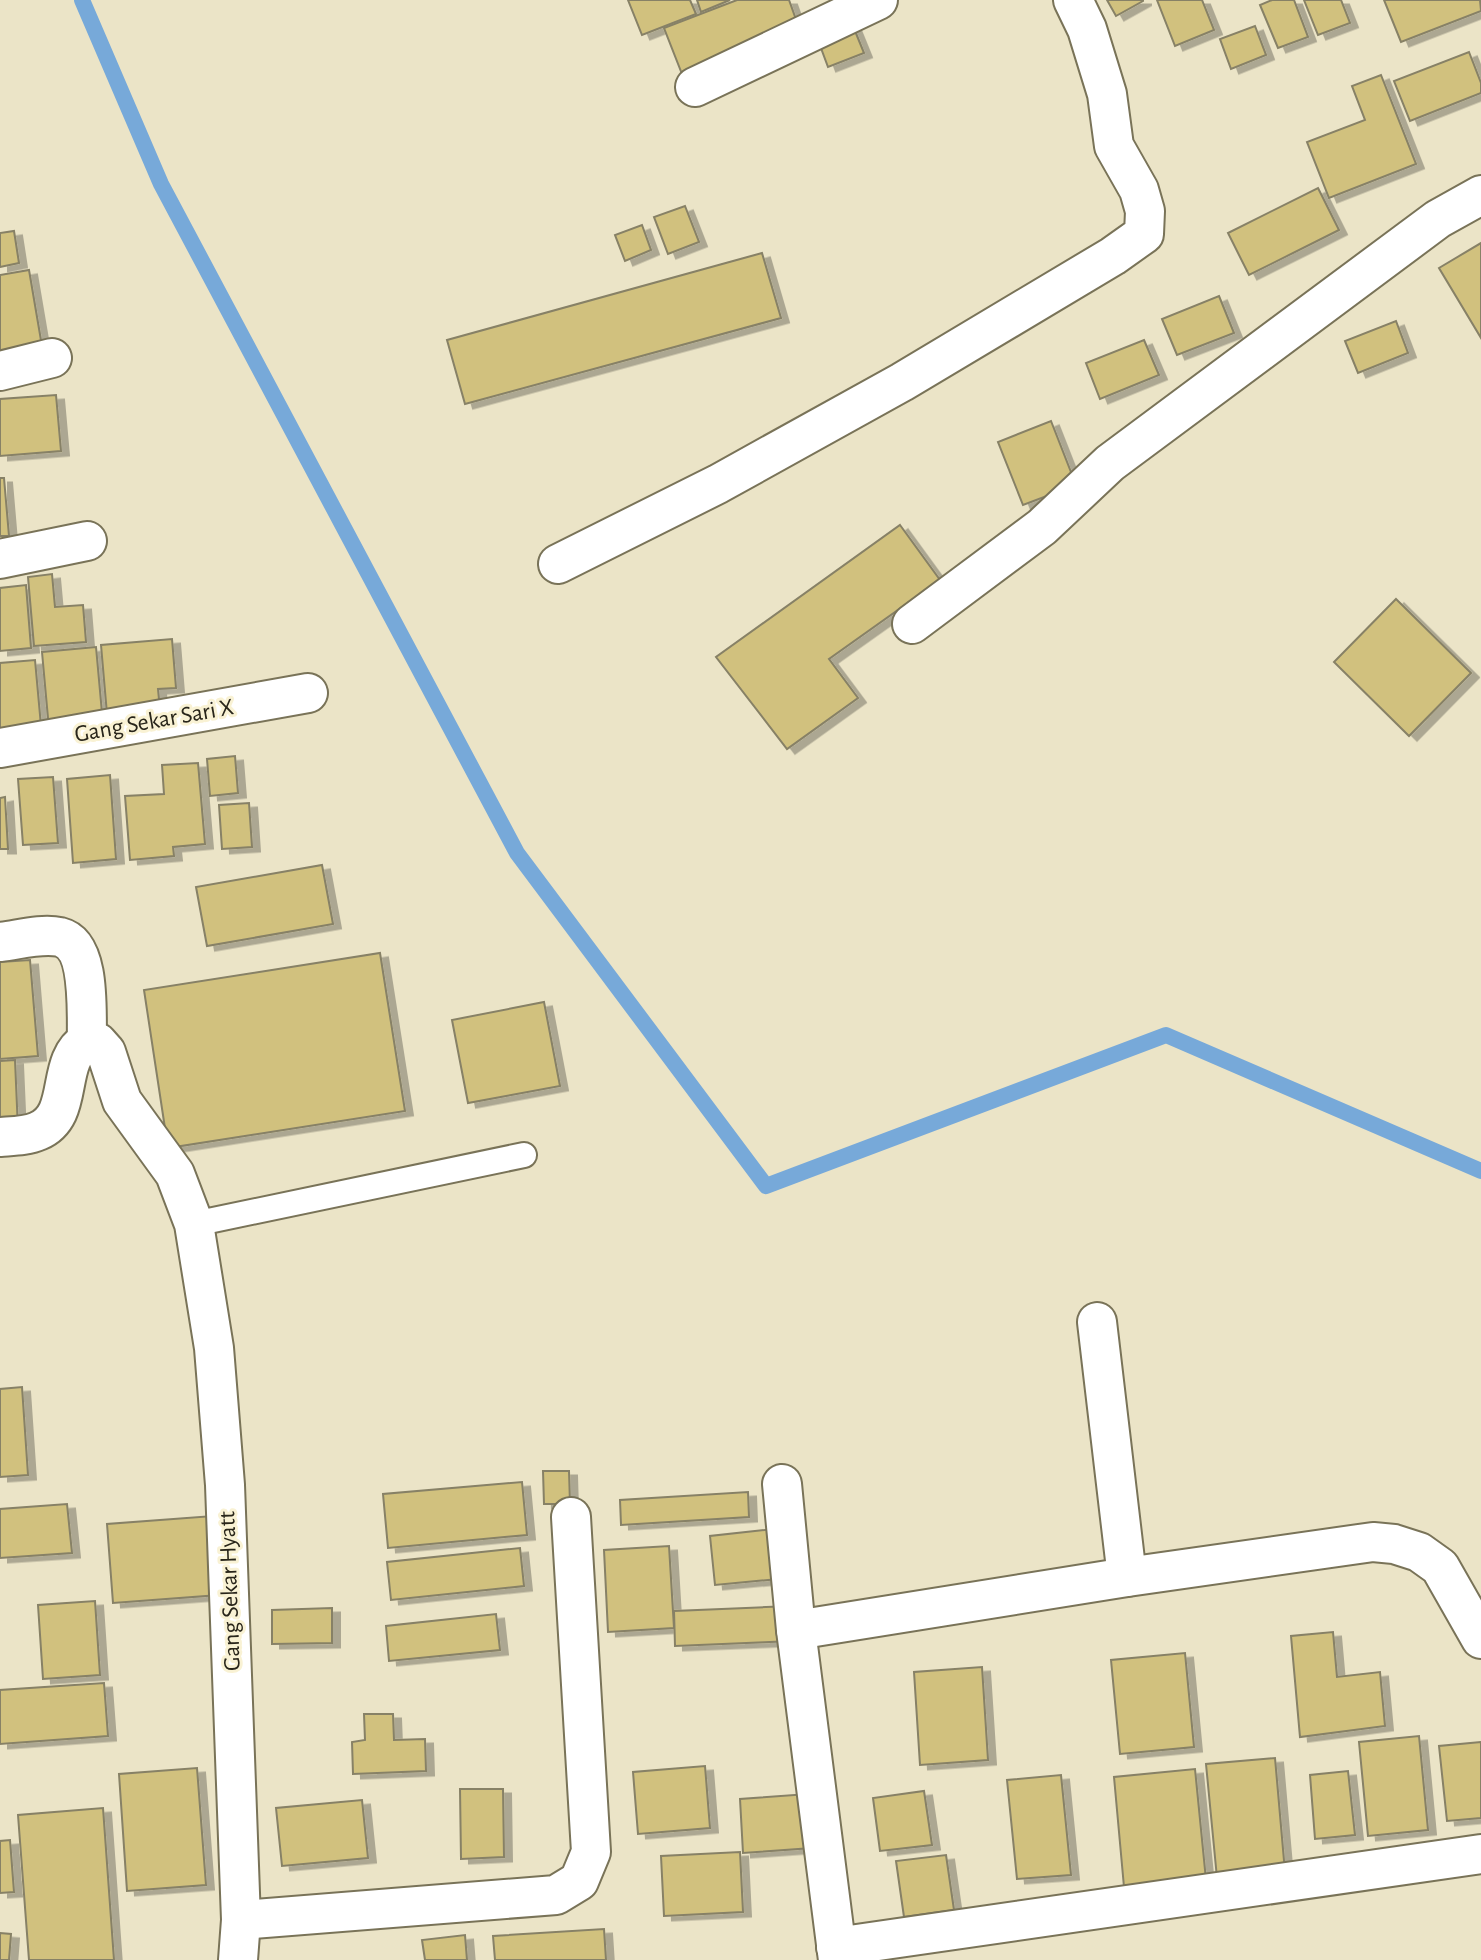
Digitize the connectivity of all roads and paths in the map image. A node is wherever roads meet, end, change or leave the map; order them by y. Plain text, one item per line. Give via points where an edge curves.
1 (878, 0) edge
2 (1073, 0) edge
3 (695, 87) dead end
4 (1481, 195) edge
5 (52, 359) dead end
6 (0, 371) edge
7 (87, 541) dead end
8 (0, 559) edge
9 (558, 564) dead end
10 (912, 624) dead end
11 (308, 692) dead end
12 (0, 748) edge
13 (0, 942) edge
14 (87, 1041) junction
15 (0, 1138) edge
16 (524, 1155) dead end
17 (194, 1224) junction
18 (1097, 1322) dead end
19 (782, 1484) dead end
20 (571, 1517) dead end
21 (1127, 1577) junction
22 (796, 1630) junction
23 (1481, 1639) edge
24 (1481, 1854) edge
25 (241, 1920) junction
26 (837, 1954) edge
27 (238, 1960) edge

1 - 3 street
2 - 9 street via 1107,94 1114,146 1139,190 1145,211 1144,234 902,382 718,484
4 - 10 street via 1438,219 1110,463 1042,527
5 - 6 street
7 - 8 street
11 - 12 street, Gang Sekar Sari X
13 - 14 street via 61,937 76,947 83,968
14 - 15 street via 70,1060 60,1108 50,1124 36,1133
14 - 17 street, Gang Sekar Hyatt via 98,1043 106,1052 122,1101 175,1174
16 - 17 lane
17 - 25 street, Gang Sekar Hyatt via 214,1348 225,1485
18 - 21 street
19 - 22 street
20 - 25 street via 591,1853 579,1881 556,1895
21 - 22 street
21 - 23 street via 1373,1542 1394,1544 1419,1552 1440,1567
22 - 26 street
24 - 26 street
25 - 27 street, Gang Sekar Hyatt

